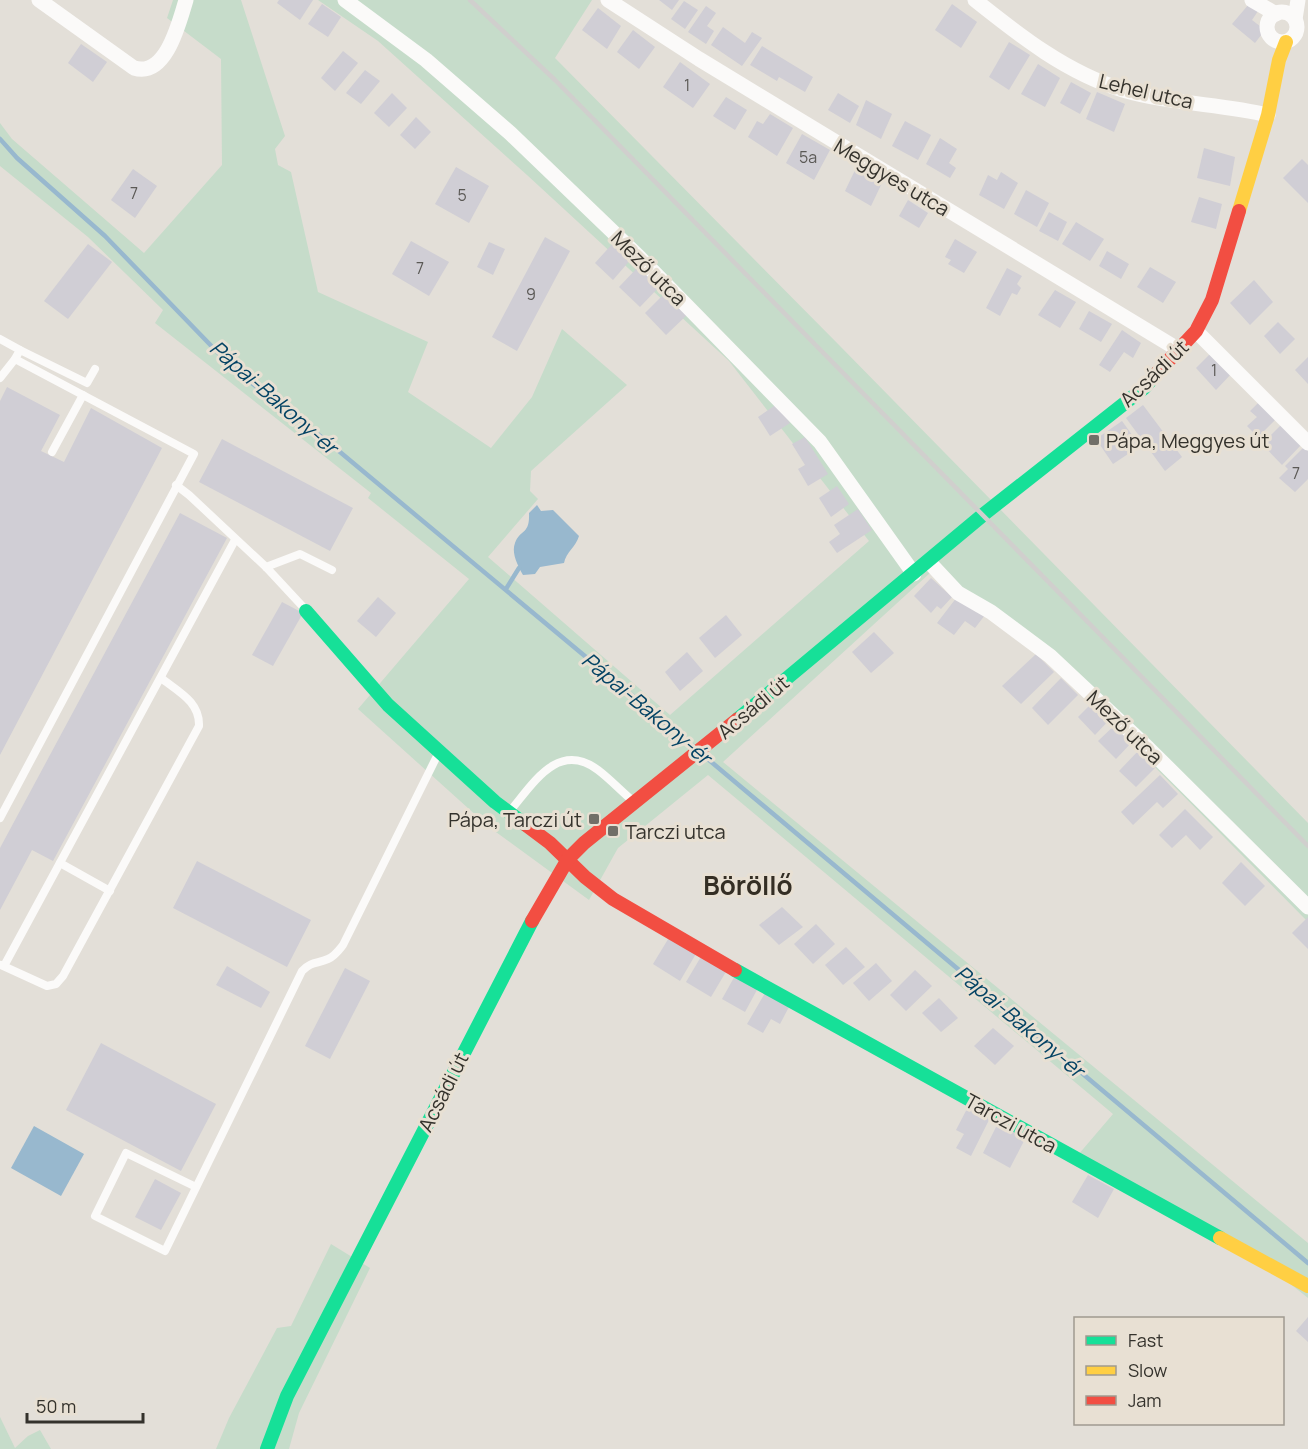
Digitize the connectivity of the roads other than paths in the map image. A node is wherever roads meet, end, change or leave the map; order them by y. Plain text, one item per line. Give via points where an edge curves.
1 (39, 0) edge
2 (186, 0) edge
3 (345, 0) edge
4 (608, 0) edge
5 (975, 0) edge
6 (1297, 0) edge
7 (1253, 1) edge
8 (1289, 29) edge
9 (1279, 60) joint
10 (1268, 116) junction
11 (1196, 331) junction
12 (0, 339) edge
13 (20, 350) junction
14 (1179, 351) junction
15 (15, 358) junction
16 (95, 369) dead end
17 (0, 378) edge
18 (83, 395) junction
19 (1308, 443) edge
20 (52, 452) dead end
21 (176, 485) junction
22 (236, 540) junction
23 (929, 562) junction
24 (266, 567) junction
25 (333, 570) dead end
26 (914, 574) junction
27 (306, 610) joint
28 (161, 678) junction
29 (439, 753) junction
30 (634, 802) junction
31 (509, 812) junction
32 (0, 818) edge
33 (568, 859) junction
34 (60, 863) junction
35 (110, 891) junction
36 (1308, 907) edge
37 (2, 965) edge
38 (196, 1187) junction
39 (1308, 1286) edge
40 (267, 1449) edge

1 - 2 street via 142,71 158,64 179,24
3 - 26 street, Mező utca via 426,60 510,133 689,308 820,442
4 - 14 street, Meggyes utca
5 - 10 street, Lehel utca via 1056,59 1097,81 1160,98
6 - 8 street
7 - 8 street
8 - 9 street, Acsádi út
9 - 10 street, Acsádi út
10 - 11 street, Acsádi út via 1212,300
11 - 14 street, Acsádi út
11 - 19 street
12 - 13 lane
13 - 15 lane
13 - 16 lane via 87,383
14 - 23 street, Acsádi út via 1144,388
15 - 17 lane
15 - 18 lane
18 - 20 lane
18 - 21 lane via 194,454
21 - 22 lane
21 - 32 lane
22 - 24 lane
22 - 28 lane
23 - 26 street, Acsádi út
23 - 36 street, Mező utca via 958,593 1050,656
24 - 25 lane via 300,554
24 - 27 lane
26 - 30 street, Acsádi út
27 - 29 street, Tarczi utca via 388,705
28 - 34 lane
28 - 35 lane via 194,703 200,726
29 - 31 street, Tarczi utca
29 - 38 lane via 343,945 327,960 309,963 302,971
30 - 31 lane via 597,769 570,759 541,774
30 - 33 street, Acsádi út
31 - 33 street, Tarczi utca
33 - 39 street, Tarczi utca via 613,899 782,997
33 - 40 street, Acsádi út via 499,982 287,1396
34 - 35 lane
34 - 37 lane
35 - 37 lane via 56,984 46,986
38 - 38 lane via 165,1251 95,1216 126,1153

